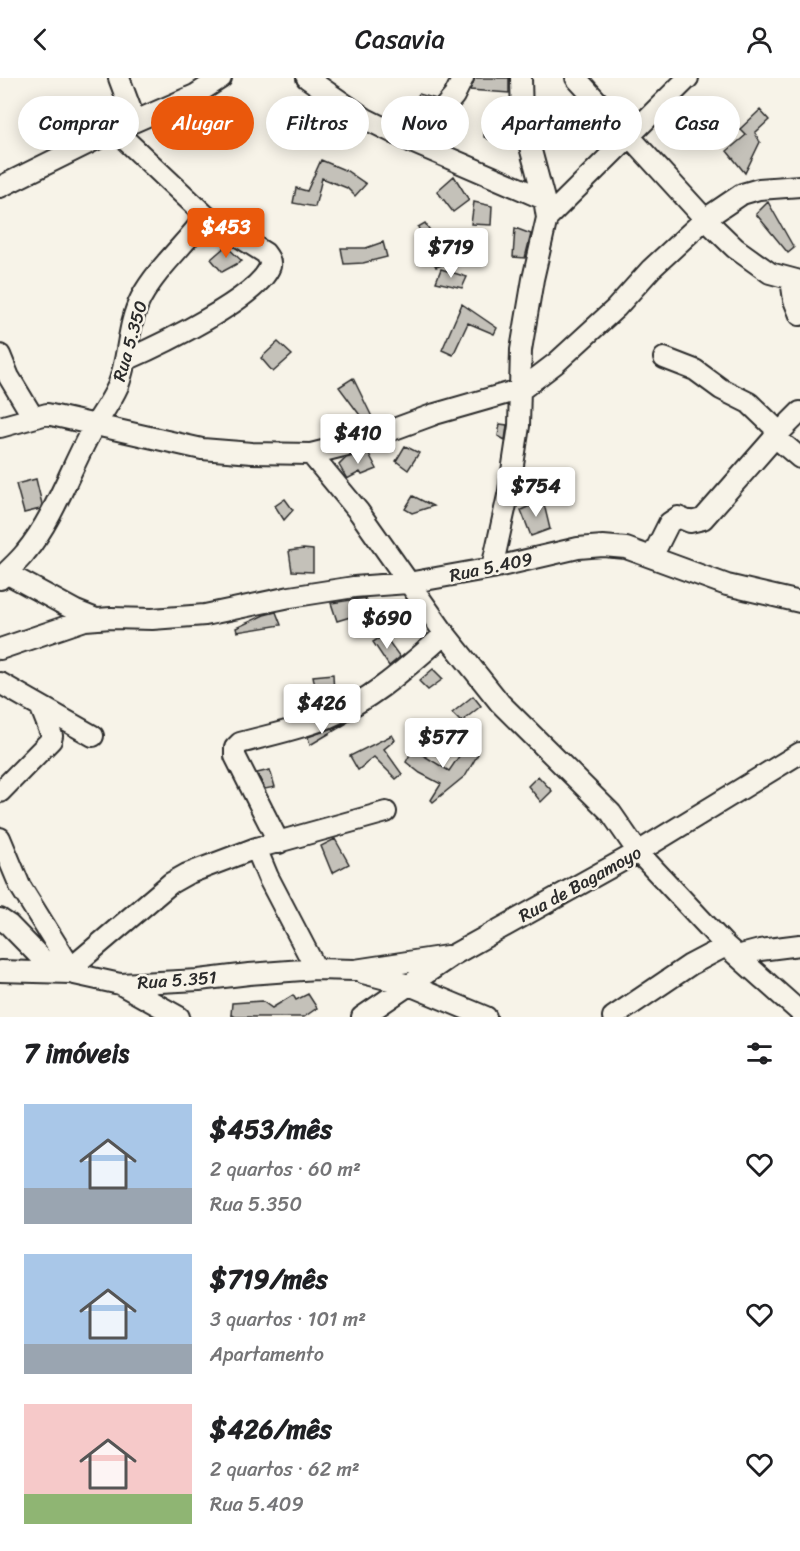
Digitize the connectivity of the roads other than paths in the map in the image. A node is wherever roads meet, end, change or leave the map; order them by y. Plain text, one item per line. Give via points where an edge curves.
1 (119, 78) edge
2 (220, 78) edge
3 (307, 78) edge
4 (464, 78) edge
5 (521, 78) edge
6 (687, 78) edge
7 (580, 79) edge
8 (126, 96) edge
9 (454, 96) edge
10 (595, 96) edge
11 (139, 119) edge
12 (642, 123) edge
13 (381, 126) edge
14 (642, 148) edge
15 (75, 150) edge
16 (136, 150) edge
17 (428, 150) edge
18 (613, 150) edge
19 (800, 186) edge
20 (0, 187) edge
21 (545, 208) junction
22 (206, 216) junction
23 (705, 219) junction
24 (795, 280) edge
25 (800, 315) edge
26 (0, 355) edge
27 (664, 358) dead end
28 (126, 360) junction
29 (522, 389) junction
30 (800, 412) edge
31 (33, 417) junction
32 (95, 425) junction
33 (0, 427) edge
34 (775, 437) junction
35 (311, 454) junction
36 (800, 458) edge
37 (652, 557) junction
38 (492, 568) junction
39 (3, 576) edge
40 (408, 583) junction
41 (800, 602) edge
42 (96, 619) junction
43 (445, 634) junction
44 (0, 649) edge
45 (0, 683) edge
46 (41, 708) junction
47 (93, 736) dead end
48 (800, 753) edge
49 (0, 792) edge
50 (386, 812) dead end
51 (0, 838) edge
52 (279, 843) junction
53 (256, 848) junction
54 (638, 852) junction
55 (0, 919) edge
56 (800, 945) edge
57 (731, 951) junction
58 (453, 955) junction
59 (316, 969) junction
60 (355, 970) junction
61 (0, 971) edge
62 (66, 971) junction
63 (120, 984) junction
64 (409, 985) junction
65 (800, 1012) edge
66 (180, 1017) edge
67 (362, 1017) edge
68 (486, 1017) edge
69 (613, 1017) edge

1 - 8 street
2 - 11 street via 195,95
3 - 13 street
4 - 9 street
5 - 21 street via 522,117
6 - 12 street
7 - 10 street
14 - 23 street
15 - 20 street
16 - 22 street
17 - 21 street
18 - 21 street
19 - 23 street via 742,194
21 - 29 street via 521,350
22 - 28 street, Rua 5.350 via 157,272 140,301
22 - 28 street via 266,253 270,266 235,301 161,345
23 - 24 street via 735,248 770,273
23 - 29 street via 616,308
24 - 25 street via 794,300
26 - 31 street
27 - 34 street via 695,370 749,403 774,427
28 - 32 street, Rua 5.350 via 118,386
29 - 35 street
29 - 38 street via 509,491
30 - 34 street
31 - 32 street via 47,414
31 - 33 street
32 - 35 street via 202,449
32 - 39 street, Rua 5.350 via 47,520 26,552
34 - 36 street
34 - 37 street via 703,519 690,522 678,517 669,523
35 - 40 street via 359,512
37 - 38 street, Rua 5.409 via 626,548 603,546
37 - 41 street, Rua 5.409 via 727,585
38 - 40 street, Rua 5.409
39 - 42 street
40 - 42 street, Rua 5.409 via 290,597 205,615
40 - 43 street
42 - 44 street, Rua 5.409
43 - 52 street via 360,701 329,717 240,743 235,748 235,756
43 - 54 street via 500,703 611,813
45 - 46 street
46 - 47 street
46 - 49 street via 51,740
48 - 54 street, Rua de Bagamoyo
50 - 52 street
51 - 62 street via 20,886
52 - 53 street
53 - 59 street
53 - 62 street via 171,883
54 - 57 street
54 - 58 street, Rua de Bagamoyo
55 - 62 street
56 - 57 street
57 - 65 street
57 - 69 street via 690,965
58 - 60 street
58 - 64 street, Rua de Bagamoyo
59 - 60 street, Rua 5.351
59 - 63 street, Rua 5.351
60 - 64 street
61 - 62 street, Rua 5.351
62 - 63 street, Rua 5.351
63 - 66 street
64 - 67 street, Rua de Bagamoyo
64 - 68 street

